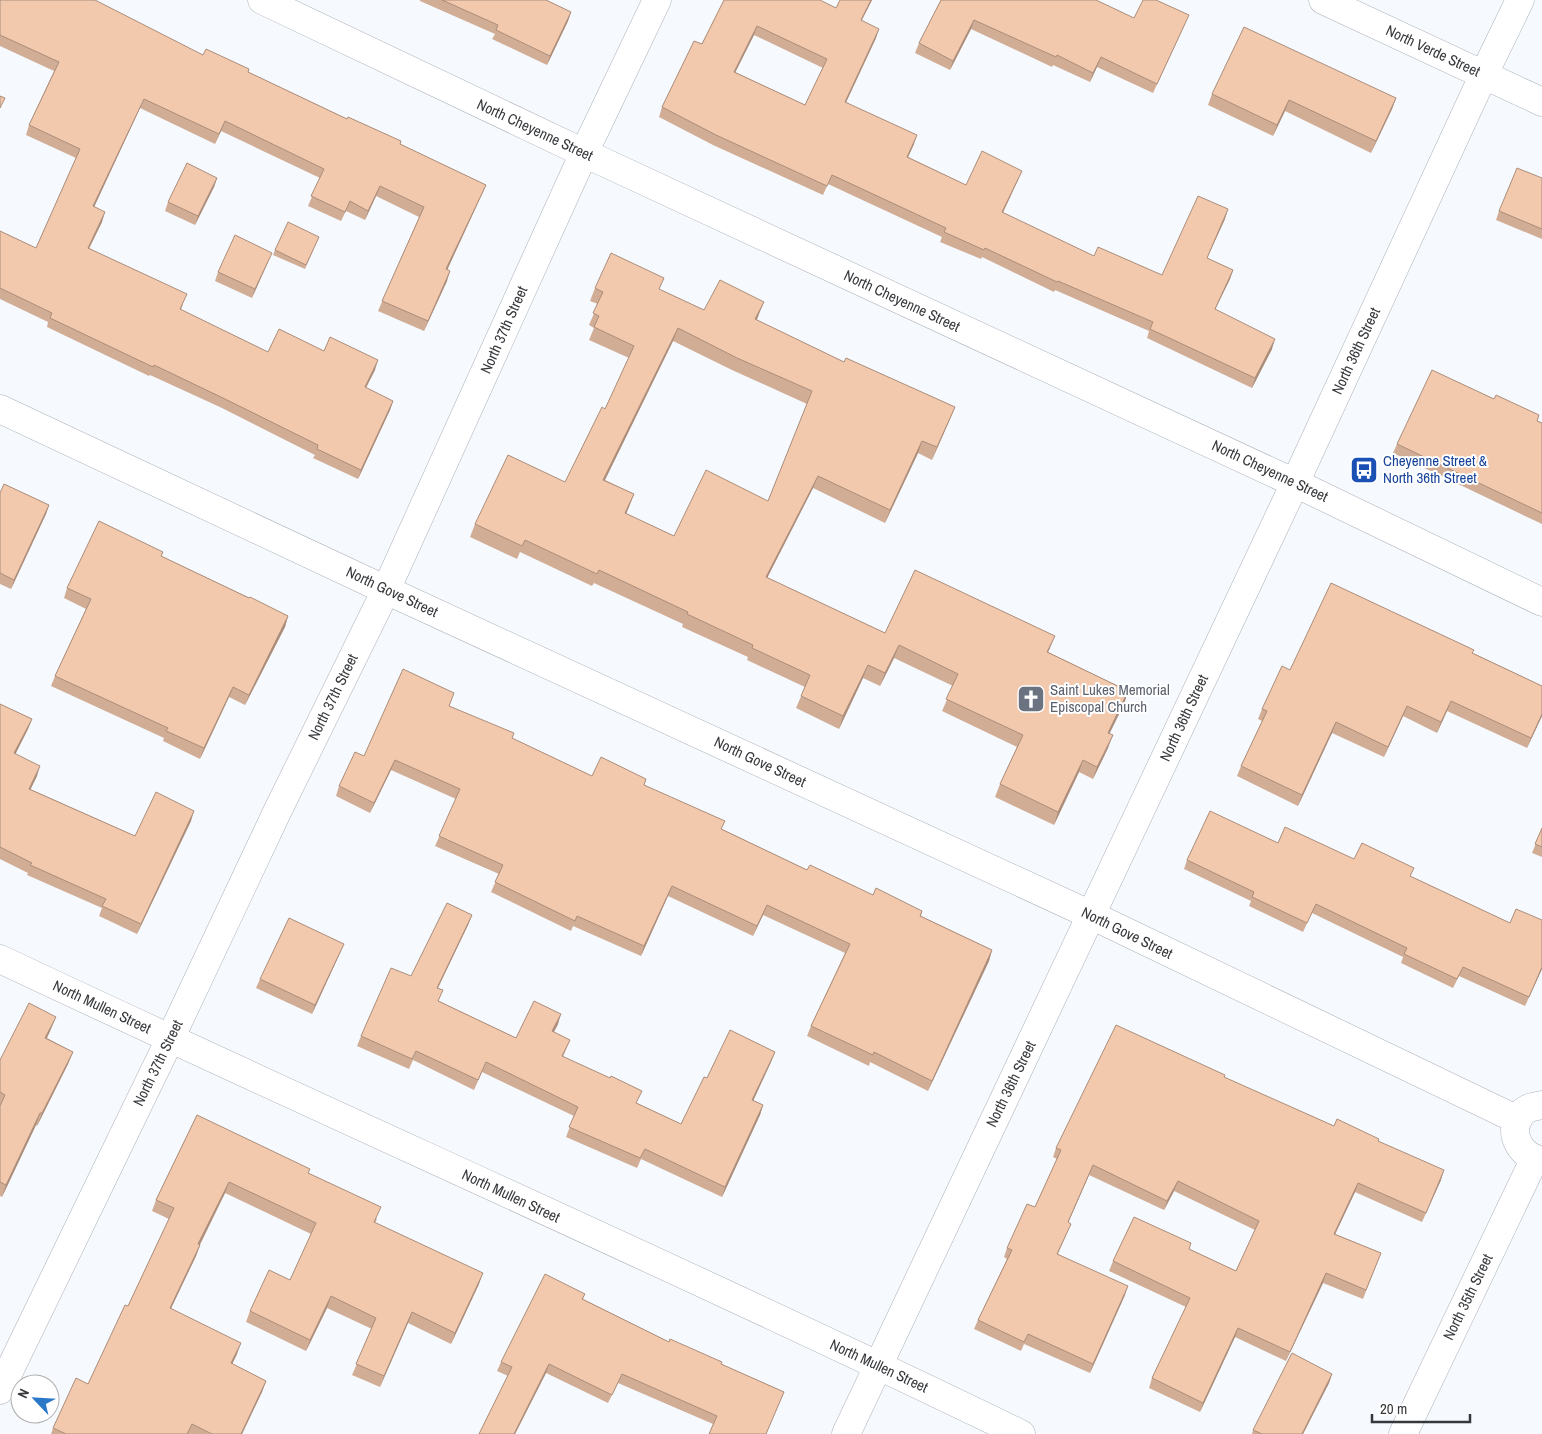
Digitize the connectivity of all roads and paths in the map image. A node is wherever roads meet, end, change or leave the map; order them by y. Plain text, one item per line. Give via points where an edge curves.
1 (262, 0) edge
2 (657, 0) edge
3 (1324, 0) edge
4 (1520, 0) edge
5 (1484, 74) junction
6 (1542, 102) edge
7 (584, 153) junction
8 (0, 408) edge
9 (1295, 482) junction
10 (386, 590) junction
11 (1542, 602) edge
12 (1091, 915) junction
13 (0, 959) edge
14 (170, 1039) junction
15 (1542, 1105) edge
16 (1518, 1120) junction
17 (1538, 1160) edge
18 (878, 1365) junction
19 (0, 1390) edge
20 (846, 1434) edge
21 (1021, 1434) edge
22 (1403, 1434) edge

1 - 7 street, North Cheyenne Street
2 - 7 street, North 37th Street
3 - 5 street, North Verde Street
4 - 5 street, North 36th Street
5 - 6 street, North Verde Street
5 - 9 street, North 36th Street
7 - 9 street, North Cheyenne Street
7 - 10 street, North 37th Street
8 - 10 street, North Gove Street
9 - 11 street, North Cheyenne Street
9 - 12 street, North 36th Street
10 - 12 street, North Gove Street
10 - 14 street, North 37th Street
12 - 16 street, North Gove Street
12 - 18 street, North 36th Street
13 - 14 street, North Mullen Street
14 - 18 street, North Mullen Street
14 - 19 street, North 37th Street
15 - 16 street via 1523,1112
16 - 17 street via 1514,1132 1516,1141 1521,1149
17 - 22 street, North 35th Street
18 - 20 street, North 36th Street
18 - 21 street, North Mullen Street

